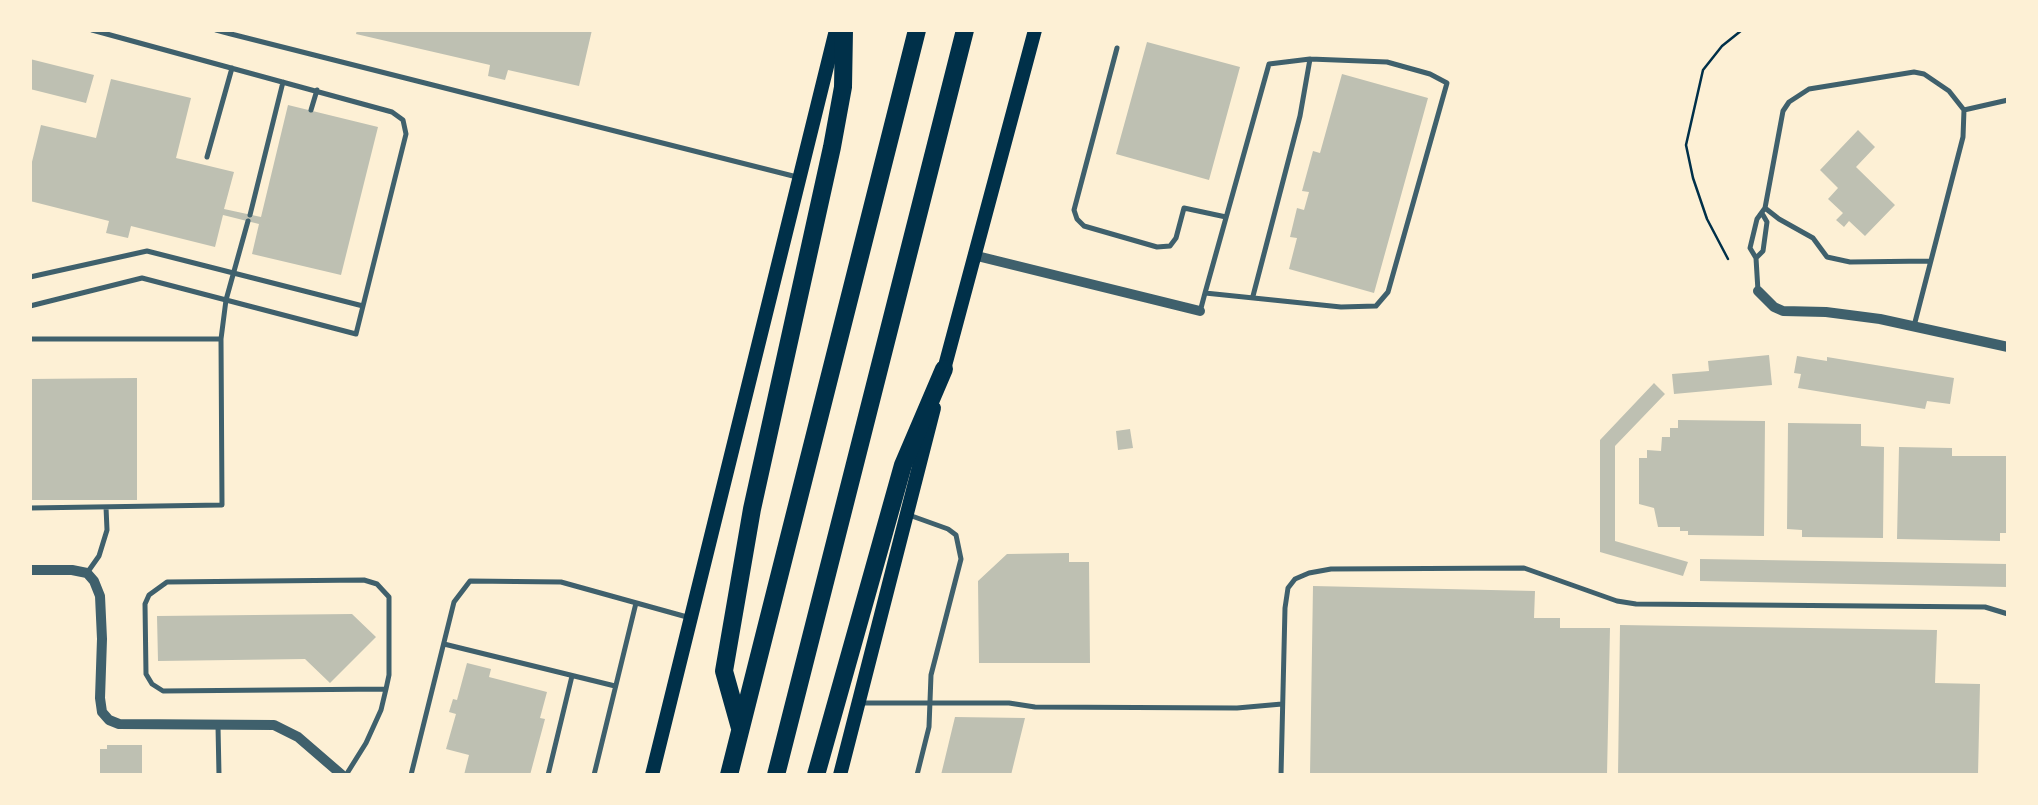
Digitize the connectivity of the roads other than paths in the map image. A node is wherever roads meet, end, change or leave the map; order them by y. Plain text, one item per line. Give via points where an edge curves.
1 (92, 30) edge
2 (216, 30) edge
3 (836, 30) edge
4 (844, 30) edge
5 (917, 30) edge
6 (965, 30) edge
7 (1035, 30) edge
8 (232, 32) edge
9 (1117, 48) dead end
10 (1310, 59) junction
11 (232, 68) junction
12 (283, 82) junction
13 (317, 90) junction
14 (2008, 100) edge
15 (311, 110) dead end
16 (1964, 110) junction
17 (207, 157) dead end
18 (800, 178) junction
19 (1764, 211) junction
20 (1226, 217) junction
21 (972, 255) junction
22 (1756, 258) junction
23 (1929, 261) junction
24 (234, 272) junction
25 (30, 277) edge
26 (1758, 291) joint
27 (1205, 293) junction
28 (1253, 296) junction
29 (226, 300) junction
30 (30, 306) edge
31 (363, 306) junction
32 (1200, 311) joint
33 (1914, 326) junction
34 (221, 338) junction
35 (30, 339) edge
36 (2008, 347) edge
37 (944, 369) junction
38 (106, 507) junction
39 (30, 508) edge
40 (907, 514) junction
41 (30, 570) edge
42 (86, 573) junction
43 (636, 602) junction
44 (2008, 614) edge
45 (690, 617) junction
46 (444, 644) junction
47 (572, 676) junction
48 (616, 686) junction
49 (386, 690) junction
50 (930, 702) junction
51 (859, 704) junction
52 (1282, 704) junction
53 (218, 723) junction
54 (740, 729) junction
55 (219, 775) edge
56 (344, 775) edge
57 (411, 775) edge
58 (548, 775) edge
59 (594, 775) edge
60 (652, 775) edge
61 (729, 775) edge
62 (776, 775) edge
63 (816, 775) edge
64 (840, 775) edge
65 (917, 775) edge
66 (1282, 775) edge

1 - 11 lane
2 - 8 lane
3 - 18 main road
4 - 54 highway via 834,132 724,671
5 - 54 highway
6 - 62 highway
7 - 21 main road
8 - 18 lane
9 - 20 lane via 1074,210 1077,220 1157,247 1176,238 1184,208
10 - 20 lane via 1269,64
10 - 28 lane
10 - 28 lane via 1387,62 1447,83 1388,292 1376,306
11 - 12 lane
11 - 17 lane
12 - 13 lane
12 - 24 lane
13 - 15 lane
13 - 31 lane via 392,112 406,134
14 - 16 lane
16 - 19 lane via 1949,91 1914,72 1796,95 1784,111
16 - 23 lane via 1964,137
18 - 45 main road
19 - 22 lane via 1763,252
19 - 22 lane via 1750,248
19 - 23 lane via 1813,238 1827,258
20 - 27 lane
21 - 32 street
21 - 37 main road
22 - 26 lane
23 - 33 lane
24 - 25 lane via 147,250
24 - 29 lane
24 - 31 lane
26 - 33 street via 1782,310
27 - 28 lane
27 - 32 lane
29 - 30 lane via 142,278
29 - 31 lane via 356,334
29 - 34 lane
33 - 36 street
34 - 35 lane
34 - 38 lane via 222,505
37 - 40 main road
37 - 63 highway via 902,465
38 - 39 lane
38 - 42 lane via 107,530
40 - 50 lane via 948,529 960,547
40 - 51 main road
41 - 42 street
42 - 53 street via 100,596 100,698 109,720
43 - 45 lane
43 - 46 lane via 562,582 470,581 454,602
43 - 48 lane
44 - 52 lane via 1985,607 1636,604 1524,568 1309,572 1288,588
45 - 60 main road
46 - 47 lane
46 - 57 lane
47 - 48 lane
47 - 58 lane
48 - 59 lane
49 - 49 lane via 391,616 389,597 377,584 167,582 145,604 146,674 162,690
49 - 56 lane via 366,743
50 - 51 lane
50 - 52 lane
50 - 65 lane
51 - 64 main road
52 - 66 lane
53 - 55 lane
53 - 56 street via 274,725
54 - 61 highway

